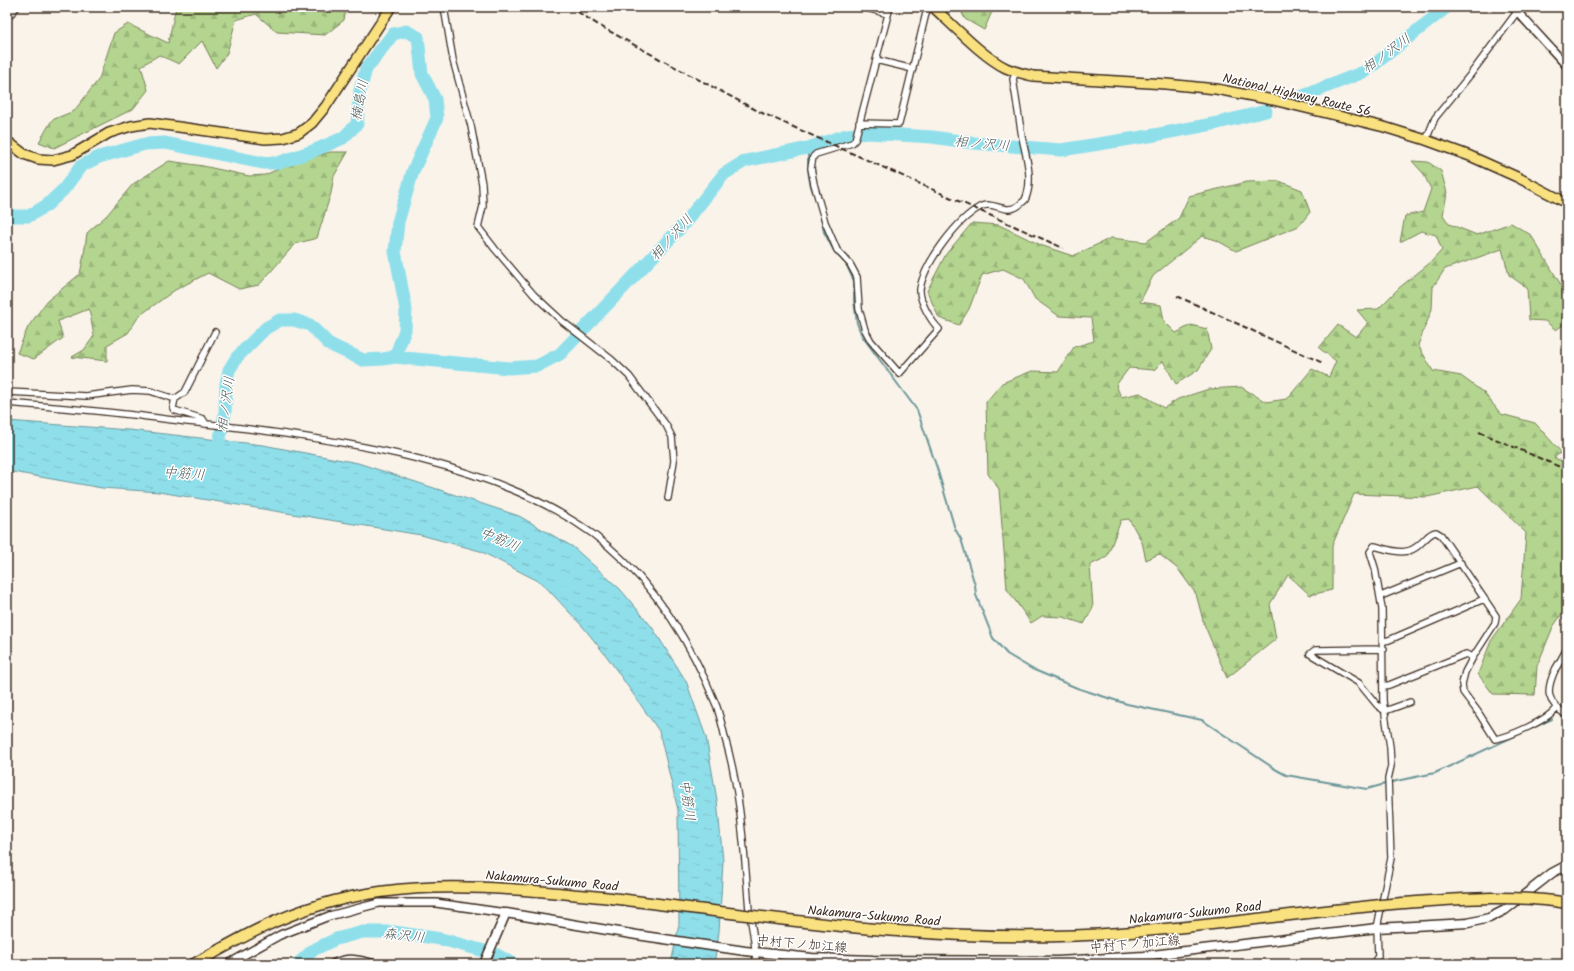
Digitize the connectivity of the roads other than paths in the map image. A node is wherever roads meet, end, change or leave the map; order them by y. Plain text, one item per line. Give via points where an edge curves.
1 (18, 7) edge
2 (391, 7) edge
3 (444, 7) edge
4 (862, 7) edge
5 (890, 7) edge
6 (930, 7) edge
7 (933, 7) edge
8 (1515, 10) edge
9 (888, 14) junction
10 (7, 18) edge
11 (876, 60) junction
12 (1567, 66) edge
13 (913, 69) junction
14 (1016, 72) junction
15 (859, 125) junction
16 (1426, 140) junction
17 (7, 141) edge
18 (1567, 203) edge
19 (215, 332) dead end
20 (7, 392) edge
21 (175, 400) junction
22 (7, 403) edge
23 (206, 424) junction
24 (668, 498) dead end
25 (1461, 563) junction
26 (1381, 596) junction
27 (1484, 599) junction
28 (1384, 641) junction
29 (1384, 649) junction
30 (1567, 649) edge
31 (1473, 657) junction
32 (1384, 686) junction
33 (1410, 702) dead end
34 (1556, 708) junction
35 (1385, 711) junction
36 (1567, 716) edge
37 (1567, 865) edge
38 (1567, 903) edge
39 (506, 913) junction
40 (1377, 928) junction
41 (756, 952) junction
42 (194, 964) edge
43 (228, 964) edge
44 (334, 964) edge
45 (374, 964) edge
46 (484, 964) edge
47 (756, 964) edge
48 (1374, 964) edge

1 - 10 street
2 - 17 highway via 326,106 312,123 299,133 283,138 264,139 150,123 109,133 72,155 53,160 38,159 24,154
3 - 24 street via 453,60 471,126 482,184 483,206 478,227 534,294 568,326 629,376 666,425 672,437 674,461
4 - 9 street
5 - 9 street
6 - 13 street via 927,9
7 - 14 highway, National Highway Route 56 via 991,60
8 - 12 street
8 - 16 street via 1470,75 1435,118
9 - 11 street
11 - 13 street
11 - 15 street
13 - 15 street via 899,124
14 - 15 street via 1014,79 1029,174 1028,191 1024,201 1014,208 1006,209 988,204 969,214 937,252 925,273 920,290 930,320 939,329 899,374 865,330 859,310 857,277 850,264 837,250 825,222 811,168 816,154 852,143
14 - 16 highway, National Highway Route 56 via 1033,76 1216,89 1273,100
16 - 18 highway, National Highway Route 56 via 1517,176
19 - 21 street via 185,392
20 - 21 street via 86,396 132,390 150,391
21 - 23 street via 174,410 203,419
22 - 23 street
23 - 41 street via 337,442 469,474 526,496 563,514 607,545 632,569 679,630 717,709 740,804
25 - 26 street
25 - 26 street via 1441,535 1436,532 1431,533 1415,550 1409,552 1374,546 1370,552
25 - 27 street
26 - 28 street
27 - 28 street
27 - 31 street via 1496,616 1495,623
28 - 29 street
29 - 32 street
29 - 35 street via 1315,650 1310,654 1359,683
30 - 34 street via 1550,680 1548,691
31 - 32 street via 1466,654
31 - 34 street via 1465,672 1463,692 1495,739 1504,738 1552,715
32 - 35 street
33 - 35 street
34 - 36 street
35 - 40 street via 1391,766 1388,779 1391,858
37 - 40 main road, 中村下ノ加江線 via 1552,873 1505,910 1489,918 1468,923
38 - 42 highway, Nakamura-Sukumo Road, bridge via 1508,898 1461,898 1121,933 1003,937 874,930 611,898 479,887 428,888 351,896 319,905 239,938
39 - 41 main road, 中村下ノ加江線
39 - 43 street via 436,903 379,904 329,916 280,935
39 - 46 main road
40 - 41 main road, 中村下ノ加江線 via 1144,956 1058,961 873,960 812,958
40 - 48 street via 1378,956
41 - 47 street
44 - 45 main road via 343,960

